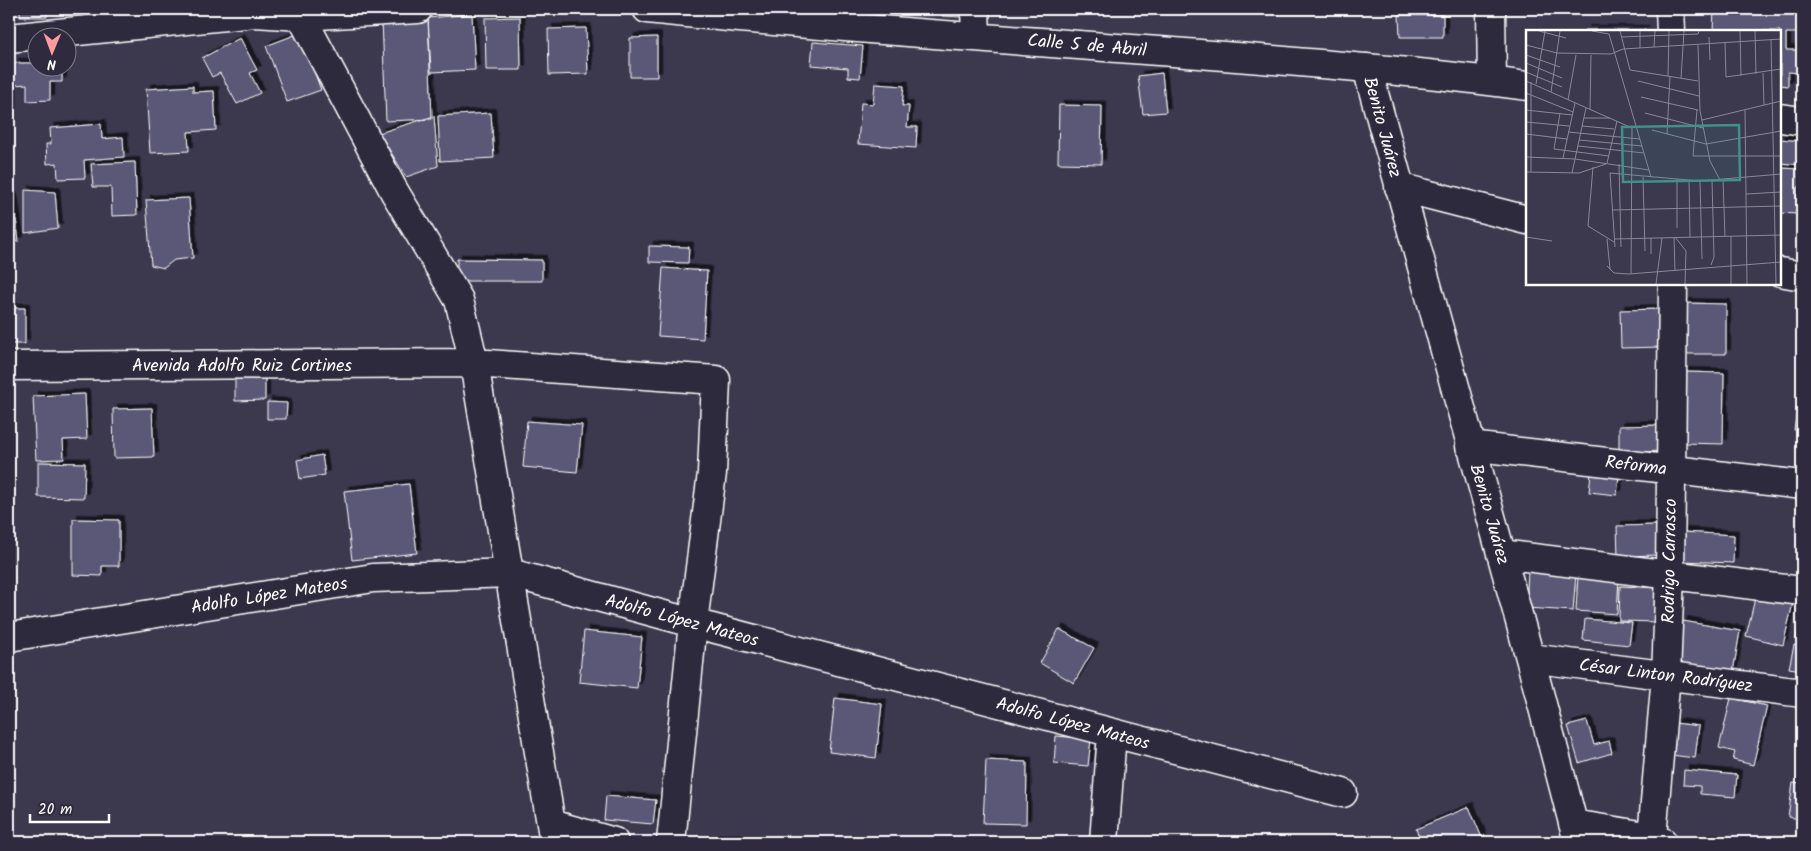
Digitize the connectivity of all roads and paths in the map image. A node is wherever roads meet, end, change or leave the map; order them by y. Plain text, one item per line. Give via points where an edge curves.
1 (418, 9) edge
2 (647, 9) edge
3 (975, 9) edge
4 (1491, 9) edge
5 (1670, 9) edge
6 (255, 11) edge
7 (300, 16) junction
8 (790, 16) edge
9 (1671, 30) edge
10 (976, 36) junction
11 (9, 38) edge
12 (1367, 68) junction
13 (1492, 81) junction
14 (1526, 86) edge
15 (1781, 118) edge
16 (1802, 121) edge
17 (1399, 187) junction
18 (1526, 220) edge
19 (1781, 272) edge
20 (1802, 276) edge
21 (1673, 285) edge
22 (474, 363) junction
23 (9, 366) edge
24 (1470, 446) junction
25 (1670, 469) junction
26 (1802, 485) edge
27 (1501, 554) junction
28 (510, 573) junction
29 (1670, 575) junction
30 (1802, 592) edge
31 (693, 623) junction
32 (9, 636) edge
33 (1530, 658) junction
34 (1666, 676) junction
35 (1802, 693) edge
36 (1112, 733) junction
37 (1343, 793) dead end
38 (552, 833) edge
39 (1576, 833) edge
40 (1658, 840) edge
41 (614, 842) edge
42 (671, 842) edge
43 (1104, 842) edge

1 - 7 street
2 - 8 street, Calle 5 de Abril
3 - 10 street
4 - 13 street
5 - 9 street
6 - 7 street
6 - 11 street
7 - 22 street via 394,191 460,300
8 - 10 street, Calle 5 de Abril
10 - 12 street, Calle 5 de Abril
12 - 13 street, Calle 5 de Abril
12 - 17 street, Benito Juárez
13 - 14 street, Calle 5 de Abril
15 - 16 street
17 - 18 street, Benito Juárez
17 - 24 street, Benito Juárez
19 - 20 street
21 - 25 street, Rodrigo Carrasco
22 - 23 street, Avenida Adolfo Ruiz Cortines
22 - 28 street
22 - 31 street, Avenida Adolfo Ruiz Cortines via 716,380 712,474
24 - 25 street, Reforma
24 - 27 street, Benito Juárez
25 - 26 street, Reforma
25 - 29 street, Rodrigo Carrasco
27 - 29 street
27 - 33 street, Benito Juárez
28 - 31 street, Adolfo López Mateos
28 - 32 street, Adolfo López Mateos via 373,578
28 - 38 street
29 - 30 street
29 - 34 street, Rodrigo Carrasco
31 - 36 street, Adolfo López Mateos
31 - 42 street
33 - 34 street, César Linton Rodríguez
33 - 39 street, Benito Juárez
34 - 35 street, César Linton Rodríguez
34 - 40 street, Rodrigo Carrasco
36 - 37 street, Adolfo López Mateos
36 - 43 street
38 - 41 street
39 - 40 street

